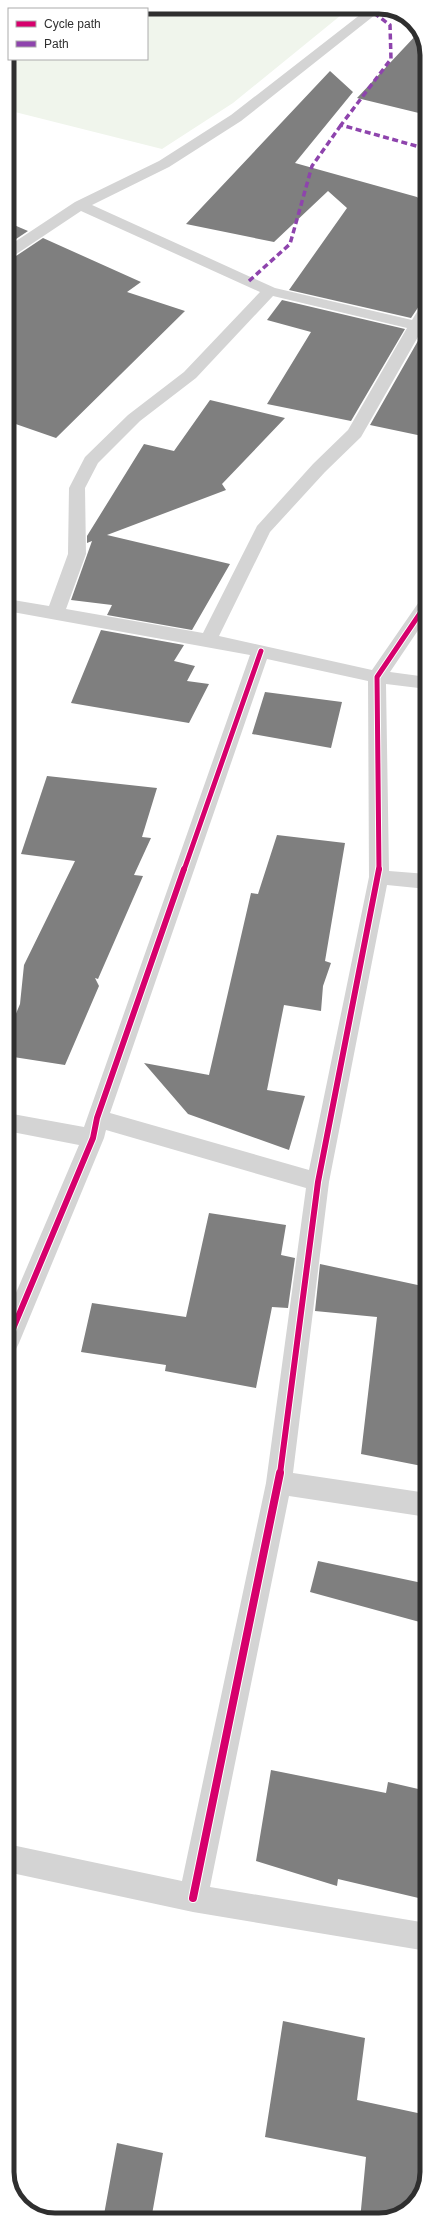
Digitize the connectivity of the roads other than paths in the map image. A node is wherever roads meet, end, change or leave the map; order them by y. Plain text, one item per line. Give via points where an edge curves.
1 (370, 14) edge
2 (80, 205) junction
3 (14, 249) edge
4 (270, 290) junction
5 (420, 318) edge
6 (415, 326) junction
7 (14, 606) edge
8 (56, 613) junction
9 (420, 613) edge
10 (208, 640) junction
11 (261, 651) junction
12 (377, 677) junction
13 (420, 682) edge
14 (379, 877) junction
15 (420, 881) edge
16 (14, 1122) edge
17 (95, 1128) junction
18 (318, 1182) junction
19 (14, 1325) edge
20 (278, 1483) junction
21 (420, 1504) edge
22 (14, 1860) edge
23 (193, 1898) junction
24 (420, 1935) edge

1 - 2 street via 236,118 164,164
2 - 3 street
2 - 4 street
4 - 6 street
4 - 8 street via 190,375 134,418 91,461 77,488 77,554
5 - 6 street
6 - 10 street via 355,433 319,468 263,530
7 - 8 street
8 - 10 street
9 - 12 street
10 - 11 street
11 - 12 street
11 - 17 street
12 - 13 street
12 - 14 street
14 - 15 street
14 - 18 street
16 - 17 street
17 - 18 street
17 - 19 street
18 - 20 street
20 - 21 street
20 - 23 street
22 - 23 street
23 - 24 street

